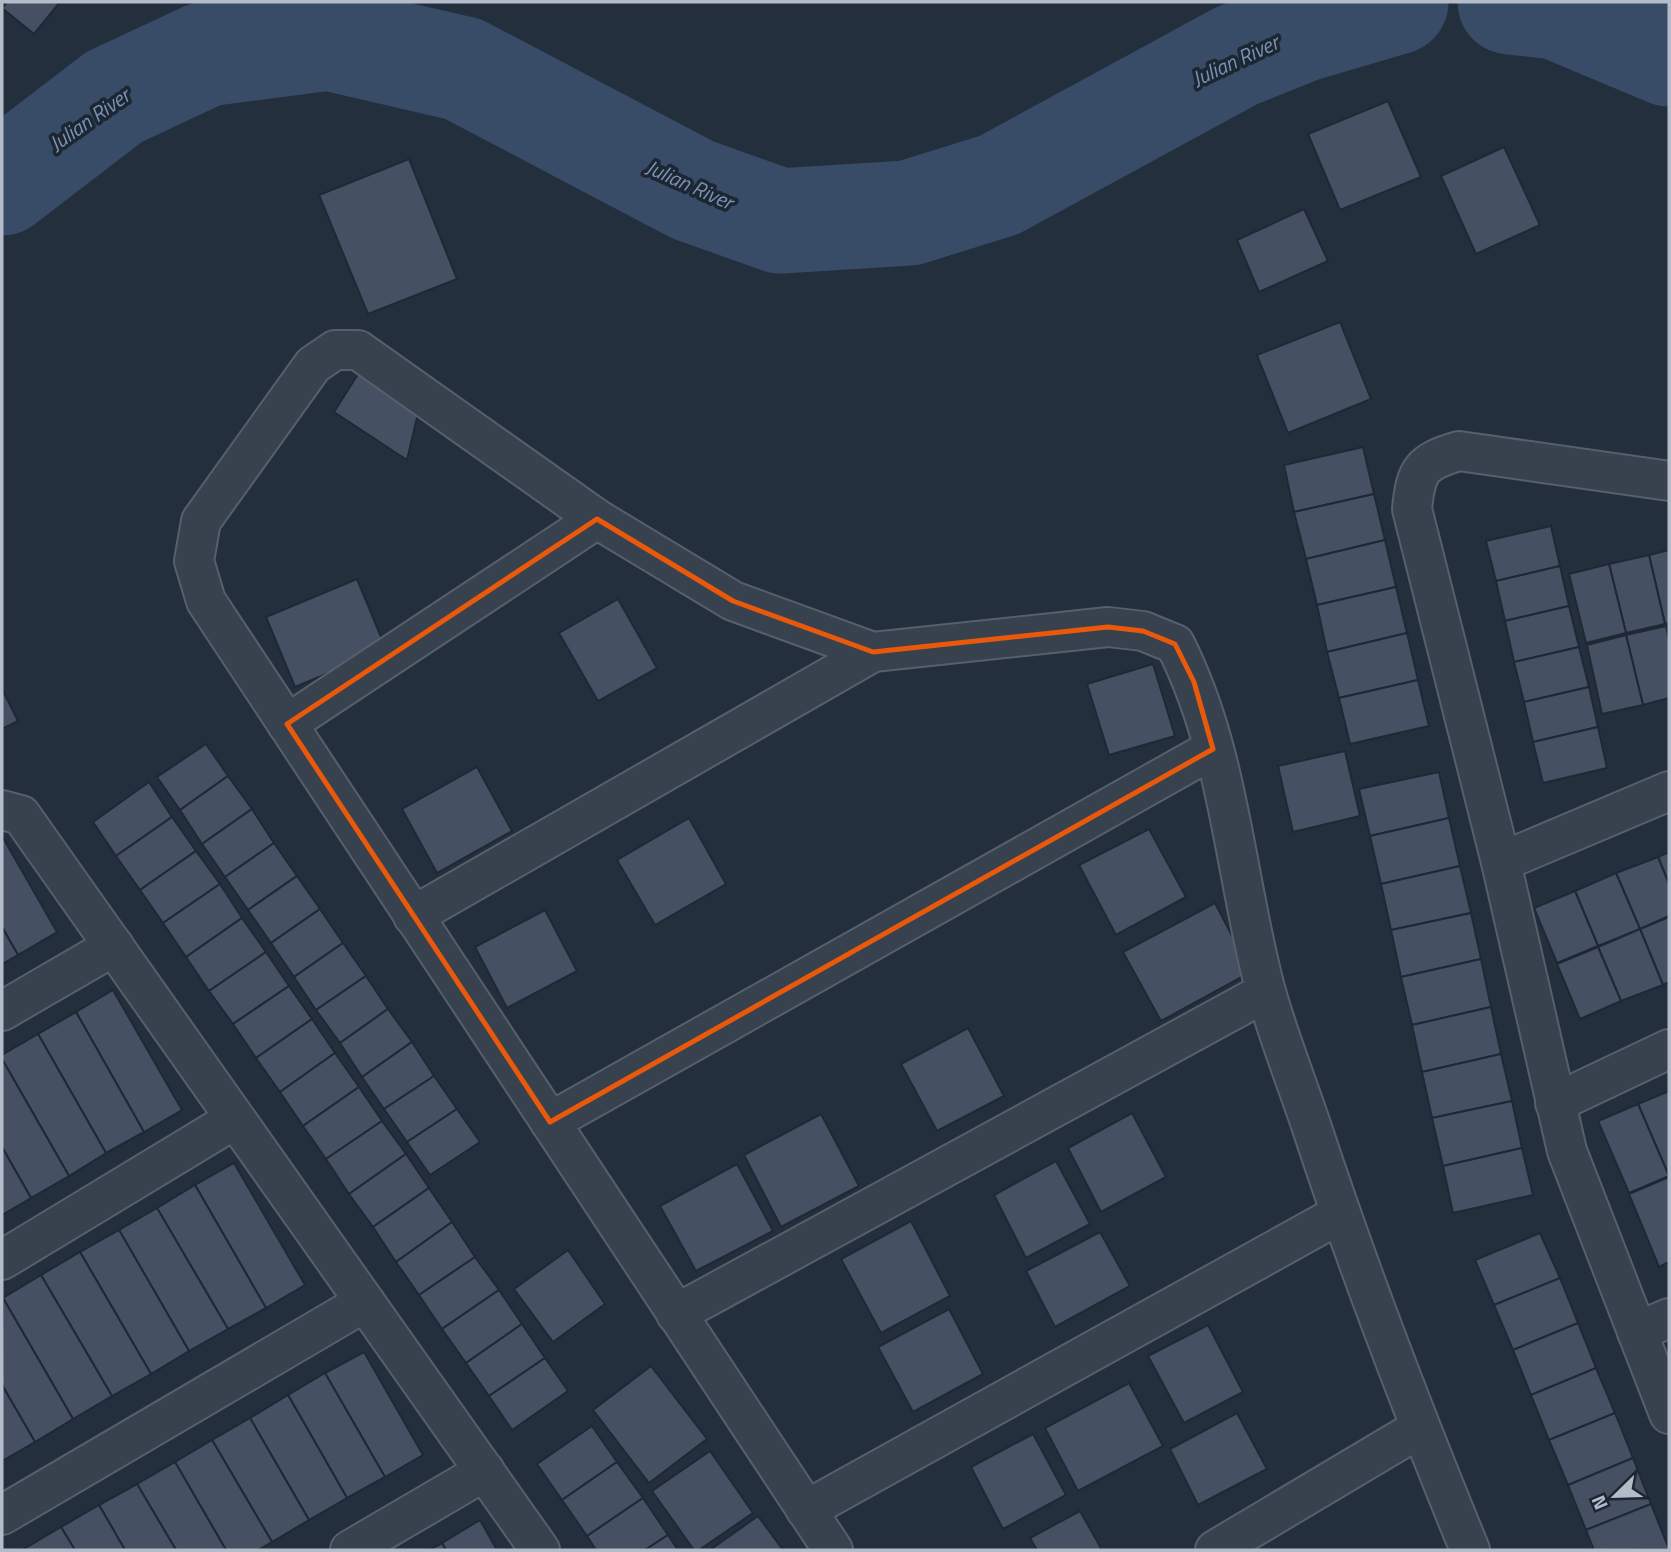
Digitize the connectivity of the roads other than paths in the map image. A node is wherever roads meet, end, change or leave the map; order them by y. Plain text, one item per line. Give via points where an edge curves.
1 (1669, 481) edge
2 (597, 519) junction
3 (873, 652) junction
4 (287, 724) junction
5 (1213, 749) junction
6 (1669, 790) edge
7 (2, 810) edge
8 (1501, 862) junction
9 (414, 916) junction
10 (114, 946) junction
11 (1266, 992) junction
12 (2, 1011) edge
13 (1669, 1049) edge
14 (1555, 1103) junction
15 (235, 1119) junction
16 (551, 1122) junction
17 (1340, 1213) junction
18 (2, 1260) edge
19 (365, 1303) junction
20 (676, 1314) junction
21 (1653, 1325) edge
22 (1669, 1414) edge
23 (1420, 1428) junction
24 (485, 1471) junction
25 (806, 1510) junction
26 (2, 1515) edge
27 (350, 1550) edge
28 (540, 1550) edge
29 (833, 1550) edge
30 (1214, 1550) edge
31 (1470, 1550) edge

1 - 8 street via 1459,451 1429,460 1415,482 1412,509
2 - 3 street via 733,601
2 - 4 street
2 - 4 street via 358,350 335,350 313,365 201,521 194,561 206,601
3 - 5 street via 1108,627 1143,631 1175,645 1195,682
3 - 9 street
4 - 9 street
5 - 11 street
5 - 16 street
6 - 8 street
7 - 10 street via 22,815
8 - 14 street
9 - 16 street
10 - 12 street
10 - 15 street
11 - 17 street
11 - 20 street
13 - 14 street
14 - 21 street via 1567,1151
15 - 18 street
15 - 19 street
16 - 20 street
17 - 23 street
17 - 25 street
19 - 24 street
19 - 26 street
20 - 25 street
21 - 22 street
23 - 30 street
23 - 31 street
24 - 27 street
24 - 28 street
25 - 29 street

